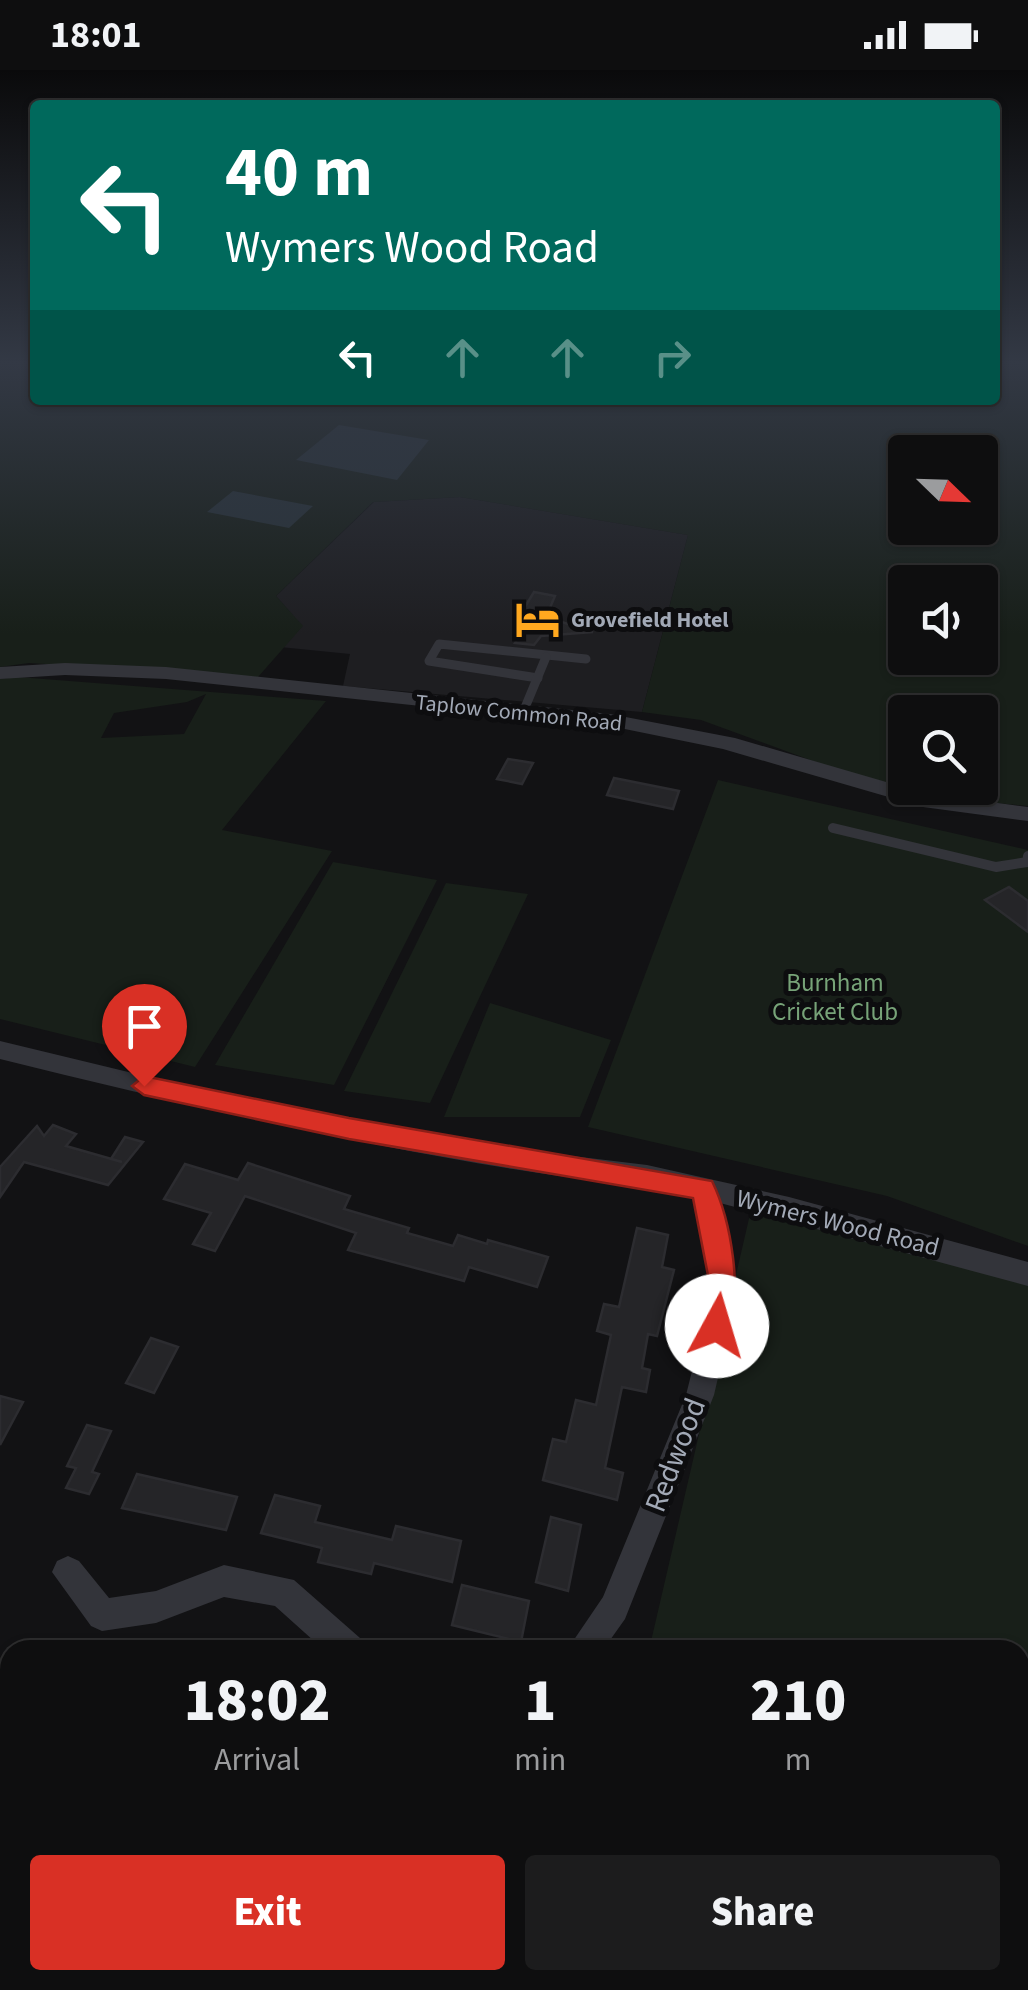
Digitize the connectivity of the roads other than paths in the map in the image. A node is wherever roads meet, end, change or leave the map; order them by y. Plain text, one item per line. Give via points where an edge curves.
1 (546, 657) junction
2 (586, 659) dead end
3 (0, 673) edge
4 (538, 678) junction
5 (524, 710) junction
6 (1028, 814) edge
7 (833, 828) dead end
8 (1028, 856) edge
9 (4, 1056) edge
10 (704, 1189) junction
11 (1028, 1274) edge
12 (68, 1572) dead end
13 (337, 1640) edge
14 (590, 1640) edge

1 - 2 lane
1 - 4 lane
1 - 4 lane via 440,644 430,660
3 - 5 street, Taplow Common Road via 166,673
4 - 5 lane
5 - 6 street, Taplow Common Road via 727,742 922,800
7 - 8 lane via 996,867 1027,862
9 - 10 street, Wymers Wood Road via 263,1112
10 - 11 street, Wymers Wood Road
10 - 14 street, Redwood via 725,1291 700,1395 614,1608
12 - 13 street via 102,1615 156,1607 224,1581 283,1591

